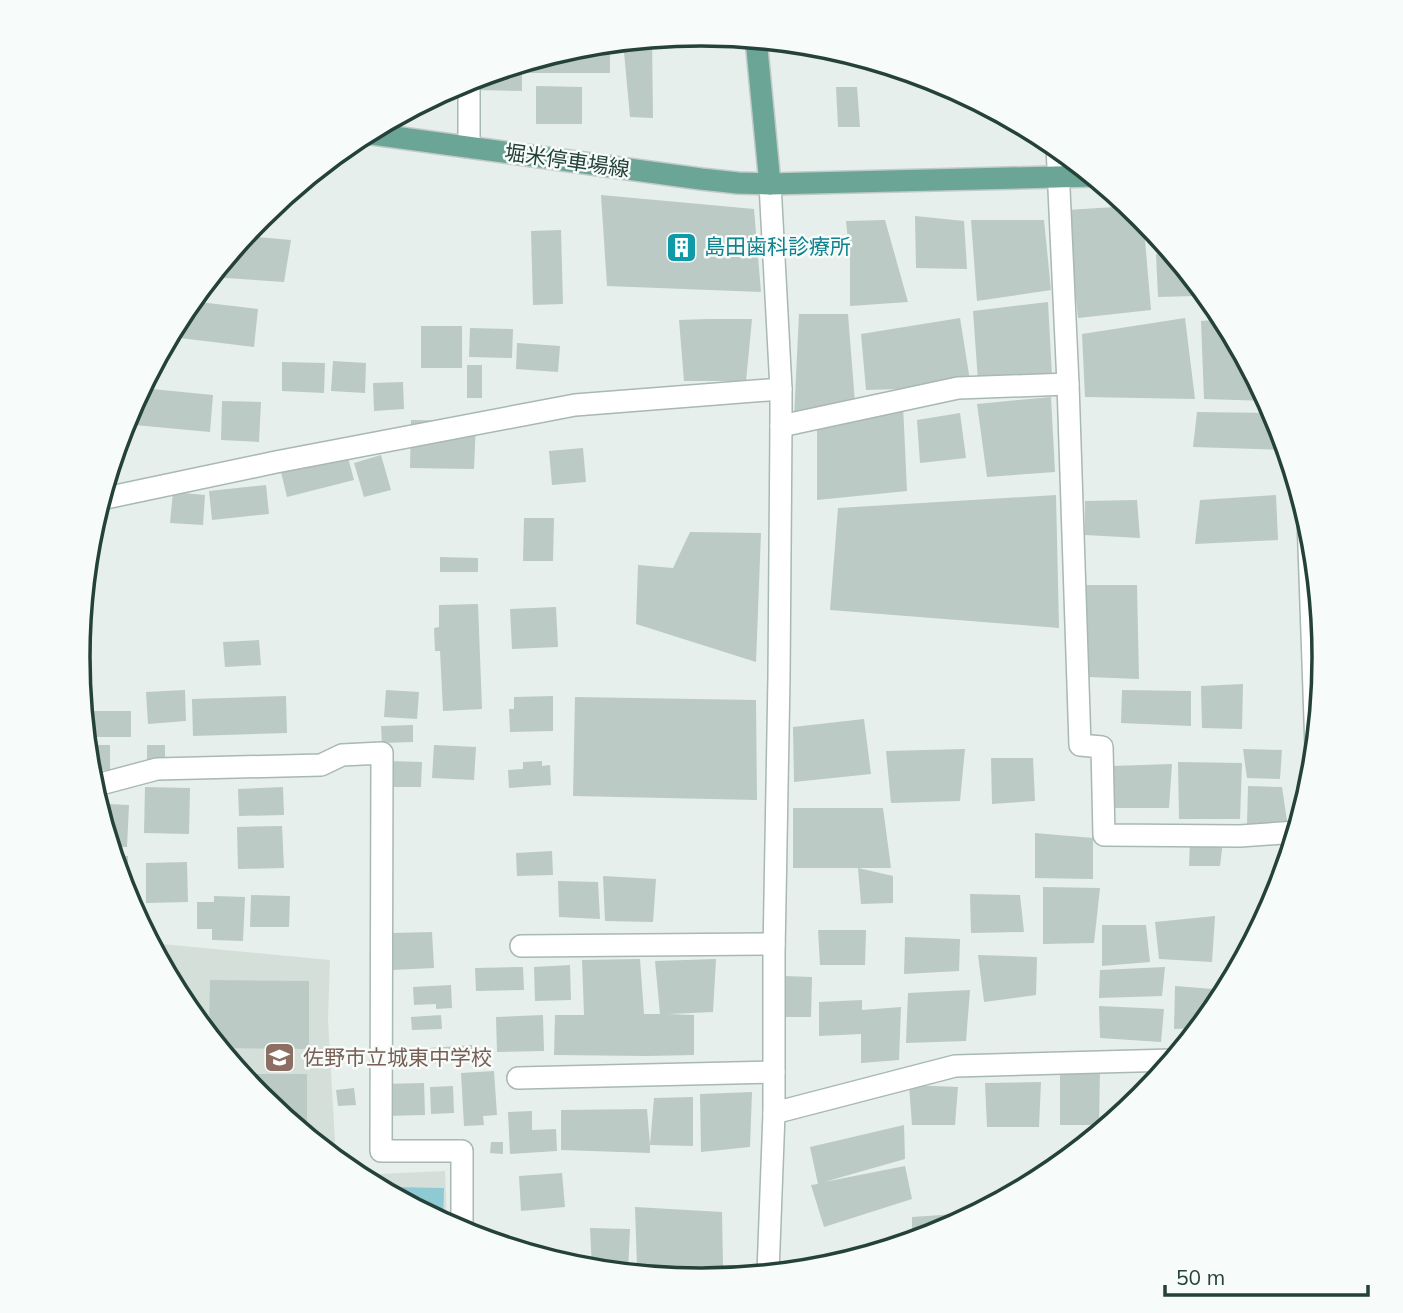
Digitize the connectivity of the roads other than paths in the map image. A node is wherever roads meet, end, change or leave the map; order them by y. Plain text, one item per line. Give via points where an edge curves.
1 (757, 49) edge
2 (469, 92) edge
3 (388, 132) edge
4 (469, 147) junction
5 (1058, 161) edge
6 (1079, 177) edge
7 (1060, 178) junction
8 (770, 184) junction
9 (1068, 384) junction
10 (781, 389) junction
11 (781, 426) junction
12 (111, 497) edge
13 (104, 783) edge
14 (1286, 833) edge
15 (774, 944) junction
16 (521, 946) dead end
17 (1160, 1060) edge
18 (774, 1072) junction
19 (518, 1078) dead end
20 (774, 1113) junction
21 (462, 1218) edge
22 (768, 1263) edge

1 - 8 main road
2 - 4 street
3 - 4 main road, 堀米停車場線
4 - 8 main road, 堀米停車場線
5 - 7 street
6 - 7 main road, 堀米停車場線
7 - 8 main road, 堀米停車場線
7 - 9 street
8 - 10 street
9 - 11 street via 958,388
9 - 14 street via 1080,745 1102,747 1104,835
10 - 11 street
10 - 12 street via 575,405
11 - 15 street
13 - 21 street via 157,769 321,765 342,755 382,753 381,1151 462,1151
15 - 16 street
15 - 18 street
17 - 20 street via 955,1066
18 - 19 street
18 - 20 street
20 - 22 street

